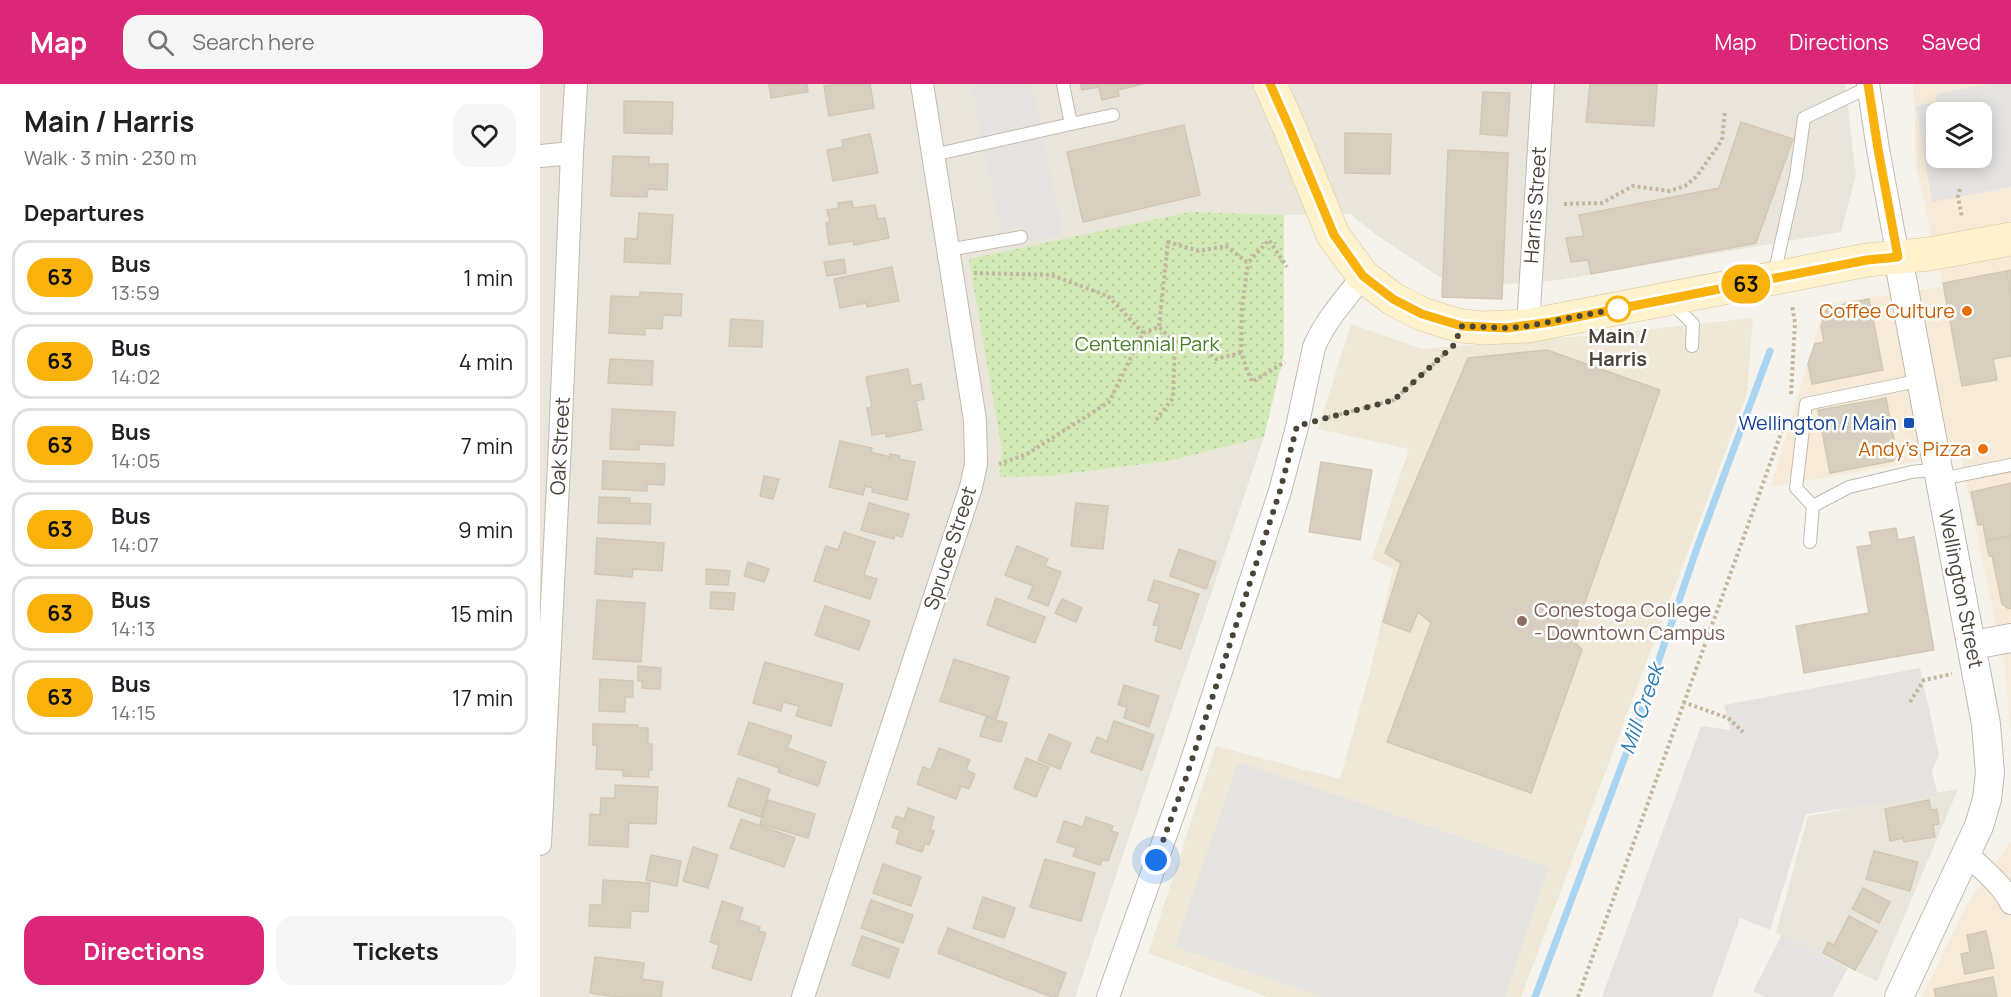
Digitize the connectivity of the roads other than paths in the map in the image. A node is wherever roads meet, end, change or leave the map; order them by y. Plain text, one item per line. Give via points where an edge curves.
1 (576, 84) edge
2 (922, 84) edge
3 (1063, 84) edge
4 (1270, 84) edge
5 (1543, 84) edge
6 (1872, 85) edge
7 (1113, 115) dead end
8 (1071, 124) junction
9 (572, 153) junction
10 (933, 155) junction
11 (540, 156) edge
12 (1021, 237) dead end
13 (2011, 239) edge
14 (948, 250) junction
15 (1898, 257) junction
16 (1363, 276) junction
17 (1783, 292) junction
18 (1668, 299) junction
19 (1528, 326) junction
20 (1692, 346) dead end
21 (1922, 380) junction
22 (550, 444) edge
23 (2011, 465) edge
24 (1940, 474) junction
25 (1813, 506) junction
26 (1810, 542) dead end
27 (2011, 638) edge
28 (1972, 645) junction
29 (543, 731) edge
30 (540, 844) edge
31 (1967, 854) junction
32 (2011, 903) edge
33 (803, 997) edge
34 (1108, 997) edge
35 (1899, 997) edge

1 - 9 street, Oak Street
2 - 10 street, Spruce Street
3 - 8 lane
4 - 16 main road via 1334,235
5 - 19 street, Harris Street
6 - 15 street
6 - 17 lane via 1804,118
7 - 8 lane
8 - 10 lane
9 - 11 street
9 - 22 street, Oak Street
10 - 14 street, Spruce Street
12 - 14 lane
13 - 15 main road
14 - 33 street, Spruce Street via 975,420 976,464
15 - 17 main road via 1867,260
15 - 21 street, Wellington Street
16 - 19 main road via 1393,299 1422,314 1462,326
16 - 34 street via 1319,335 1280,491 1186,778
17 - 18 main road
18 - 19 main road
18 - 20 lane via 1693,324
21 - 24 street, Wellington Street
21 - 25 lane via 1806,404 1796,488
22 - 29 street, Oak Street
23 - 24 lane
24 - 25 lane via 1912,472 1849,488
24 - 28 street, Wellington Street
25 - 26 lane
27 - 28 street
28 - 31 street, Wellington Street via 1990,772 1988,800
29 - 30 street, Oak Street
31 - 32 street
31 - 35 street, Wellington Street

